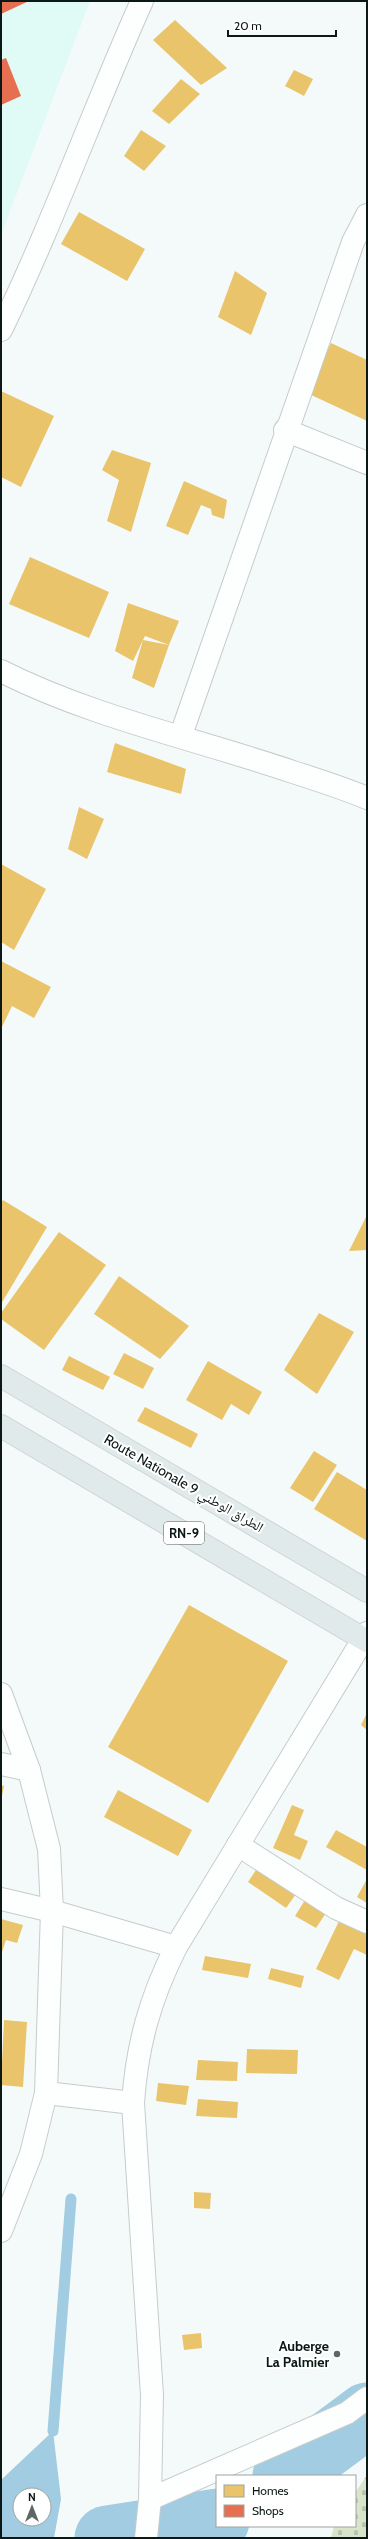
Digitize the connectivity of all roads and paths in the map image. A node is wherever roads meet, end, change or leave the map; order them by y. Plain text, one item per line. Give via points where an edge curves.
1 (142, 1) edge
2 (367, 216) edge
3 (4, 318) edge
4 (286, 430) junction
5 (367, 463) edge
6 (1, 672) edge
7 (181, 736) junction
8 (367, 798) edge
9 (1, 1376) edge
10 (1, 1426) edge
11 (367, 1591) edge
12 (366, 1637) edge
13 (1, 1694) edge
14 (1, 1764) edge
15 (29, 1770) junction
16 (238, 1845) junction
17 (1, 1899) edge
18 (52, 1911) junction
19 (367, 1922) edge
20 (176, 1947) junction
21 (46, 2093) junction
22 (133, 2104) junction
23 (5, 2210) edge
24 (1, 2232) edge
25 (367, 2398) edge
26 (150, 2500) junction
27 (146, 2538) edge

1 - 3 street via 25,282
2 - 4 street via 353,242
4 - 5 street
4 - 7 street
6 - 7 street via 33,688 94,711
7 - 8 street
9 - 11 main road, Route Nationale الطراق الوطني 9
10 - 12 main road, RN-9
12 - 16 street
13 - 15 street
14 - 15 street
15 - 18 street via 49,1849
16 - 19 street via 336,1908
16 - 20 street
17 - 18 street
18 - 20 street
18 - 21 street
20 - 22 street via 160,1980 146,2023 136,2062
21 - 22 street
21 - 23 street via 31,2154
22 - 26 street via 152,2395
23 - 24 street
25 - 26 street via 347,2413
26 - 27 street

